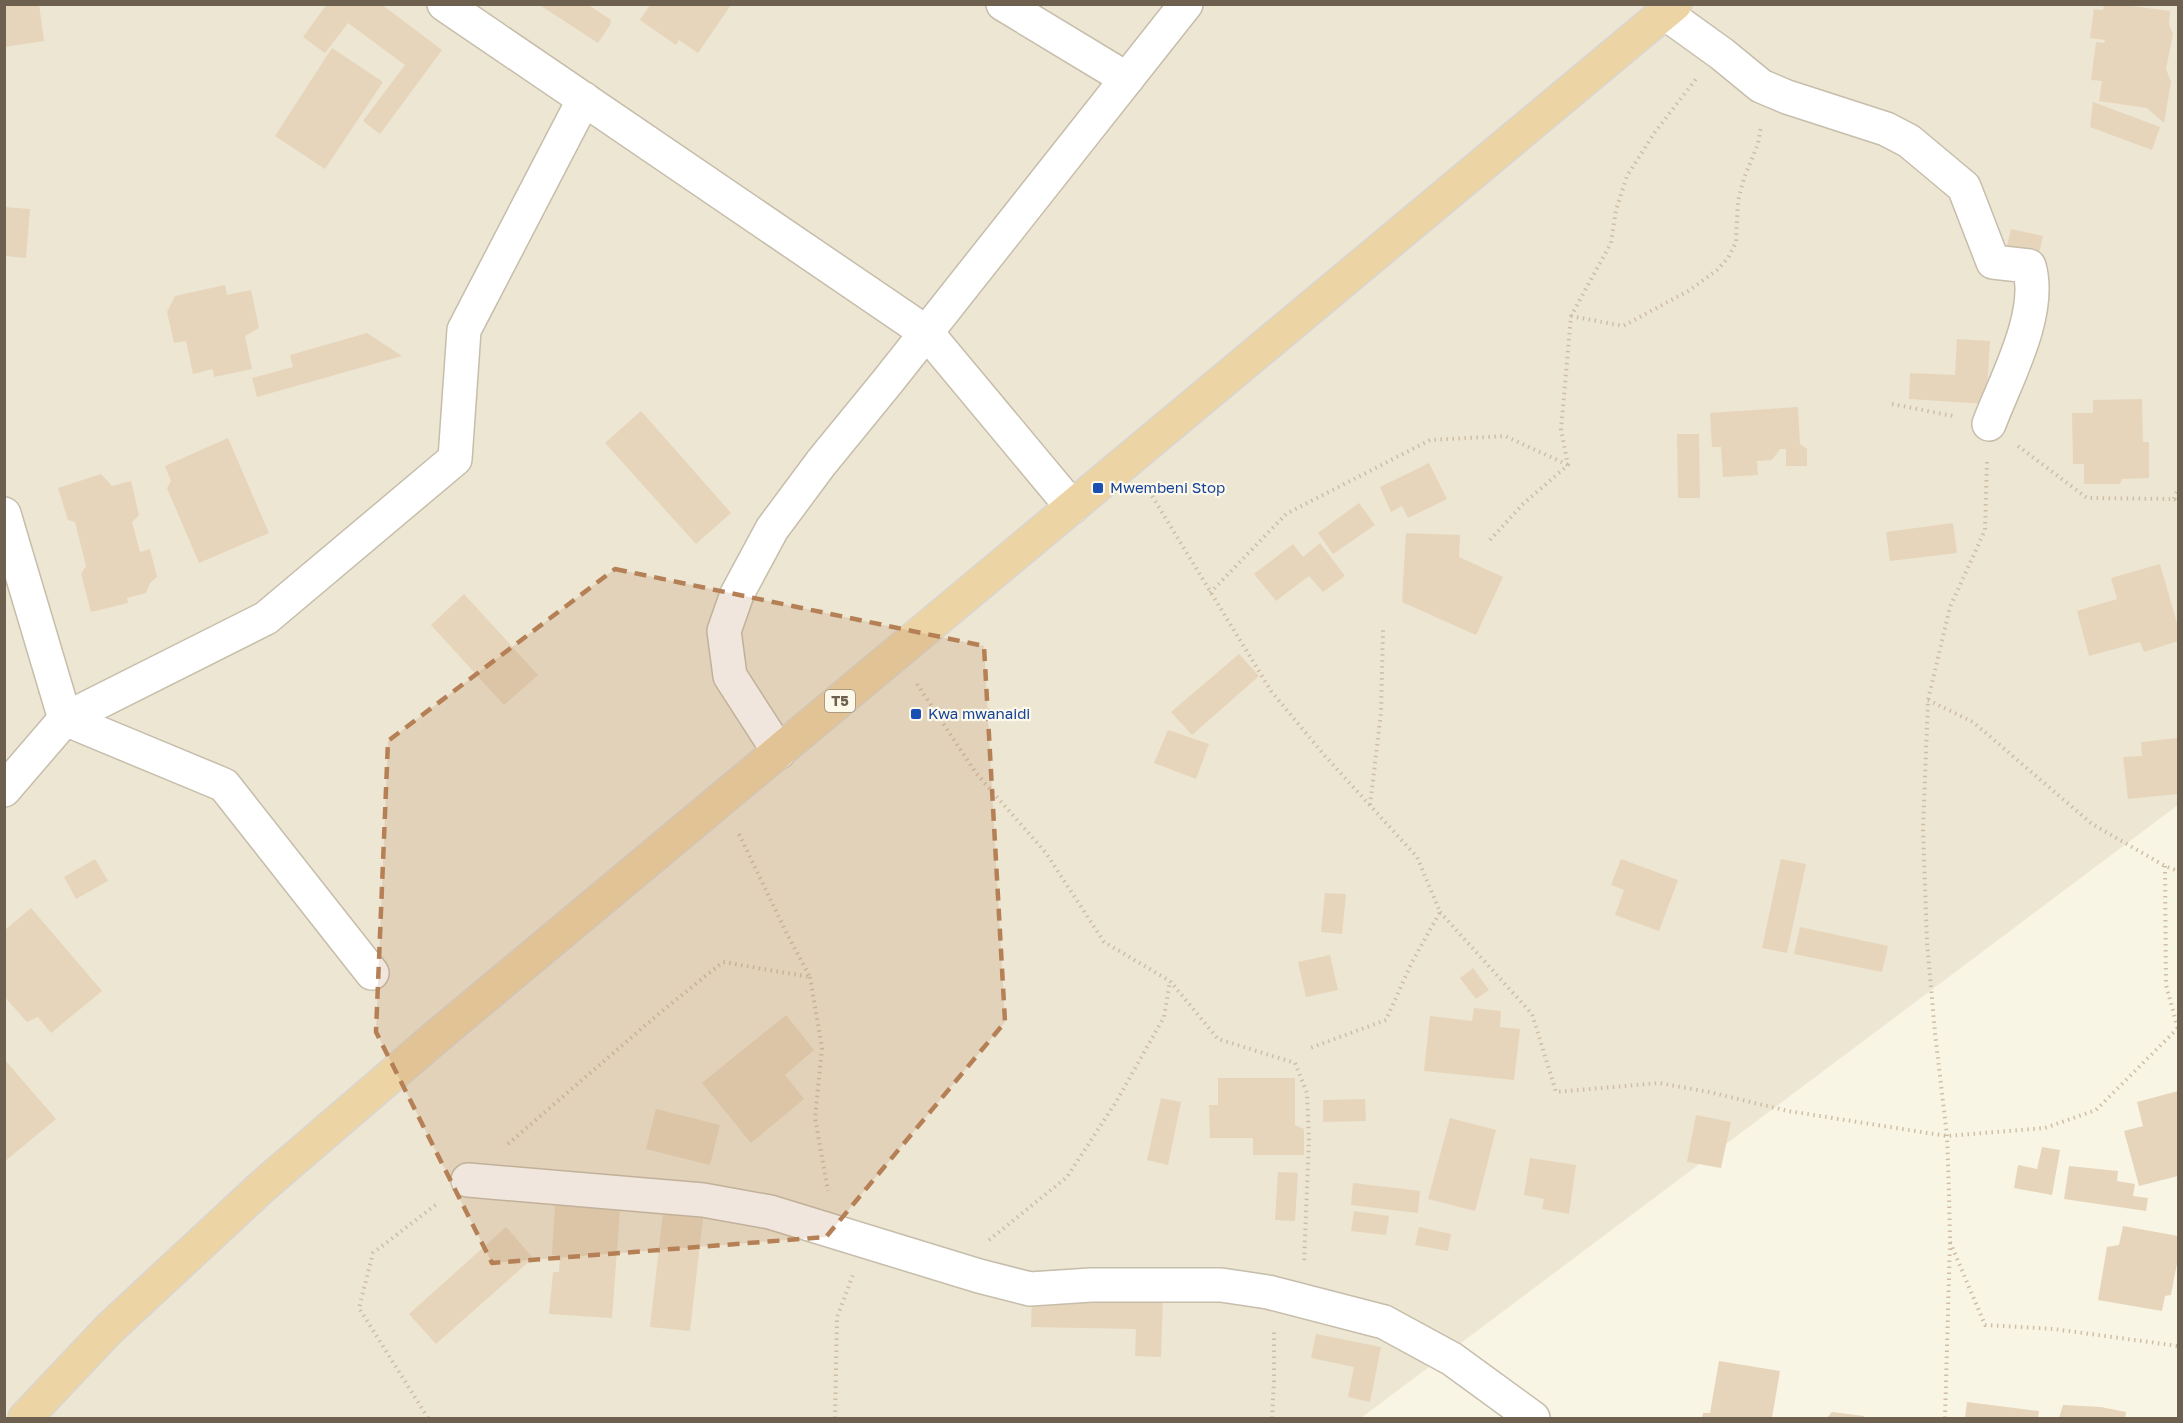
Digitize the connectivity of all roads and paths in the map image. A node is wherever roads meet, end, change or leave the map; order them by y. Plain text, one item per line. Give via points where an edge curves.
1 (444, 4) edge
2 (1003, 4) edge
3 (1186, 4) edge
4 (1670, 9) edge
5 (1722, 54) junction
6 (1127, 79) junction
7 (1761, 86) junction
8 (584, 99) junction
9 (1571, 316) junction
10 (927, 333) junction
11 (1892, 404) dead end
12 (1989, 424) junction
13 (1130, 458) junction
14 (1568, 465) junction
15 (2178, 489) edge
16 (2174, 499) junction
17 (2178, 502) edge
18 (1072, 507) junction
19 (4, 514) edge
20 (1490, 540) dead end
21 (1210, 593) junction
22 (1383, 630) dead end
23 (897, 653) junction
24 (1928, 700) junction
25 (65, 719) junction
26 (779, 752) junction
27 (4, 789) edge
28 (722, 798) junction
29 (1370, 805) junction
30 (2165, 866) junction
31 (2178, 871) edge
32 (1440, 912) junction
33 (372, 973) dead end
34 (810, 977) junction
35 (1170, 981) junction
36 (2178, 1029) edge
37 (1310, 1048) dead end
38 (1947, 1136) junction
39 (468, 1180) junction
40 (852, 1237) junction
41 (1950, 1241) junction
42 (952, 1267) junction
43 (1268, 1292) junction
44 (1309, 1302) junction
45 (2178, 1346) edge
46 (25, 1419) edge
47 (428, 1419) edge
48 (835, 1419) edge
49 (1272, 1419) edge
50 (1533, 1419) edge
51 (1944, 1419) edge

1 - 8 street
2 - 6 street
3 - 6 street
4 - 5 street
4 - 13 highway, T5
5 - 7 street
5 - 9 path via 1693,81 1627,176 1611,243
6 - 10 street
7 - 9 path via 1758,144 1744,178 1738,201 1736,242 1728,258 1690,290 1623,326
7 - 12 street via 1886,129 1909,141 1964,187 1993,262 2029,266 2032,300 2022,340
8 - 10 street
8 - 25 street via 464,330 455,459 266,618
9 - 14 path via 1561,430
10 - 18 street
10 - 26 street via 814,472 772,530 737,594 724,631 730,676
11 - 12 path
12 - 16 path via 2087,498
12 - 24 path via 1985,530 1950,607
13 - 18 highway, T5
13 - 21 path
14 - 20 path via 1523,504
14 - 21 path via 1505,436 1430,440 1286,514
15 - 16 path
16 - 17 path
18 - 23 highway, T5
19 - 25 street
21 - 29 path via 1271,691
22 - 29 path via 1381,713
23 - 26 highway, T5
23 - 35 path via 976,773 1046,853 1104,942
24 - 30 path via 1973,722 2092,824
24 - 38 path via 1923,829 1927,942
25 - 27 street
25 - 33 street via 224,785
26 - 28 highway, T5
28 - 34 path
28 - 46 highway, T5 via 264,1185 109,1329
29 - 32 path via 1416,857
30 - 31 path
30 - 36 path via 2166,985
32 - 37 path via 1386,1020
32 - 38 path via 1532,1014 1556,1092 1659,1083 1788,1112
34 - 39 path via 723,962
34 - 40 path via 822,1048 815,1118 823,1169
35 - 42 path via 1164,1017 1116,1102 1067,1177
35 - 44 path via 1218,1040 1295,1063 1307,1093 1309,1140 1303,1259
36 - 38 path via 2096,1110 2045,1128
38 - 41 path
39 - 40 street via 703,1200 770,1212
39 - 47 path via 373,1253 359,1308
40 - 42 street
40 - 48 path via 837,1317
41 - 45 path via 1985,1325 2054,1329
41 - 51 path
42 - 43 street via 1030,1289 1221,1285
43 - 44 street
43 - 49 path via 1274,1335
44 - 50 street via 1384,1322 1452,1359

